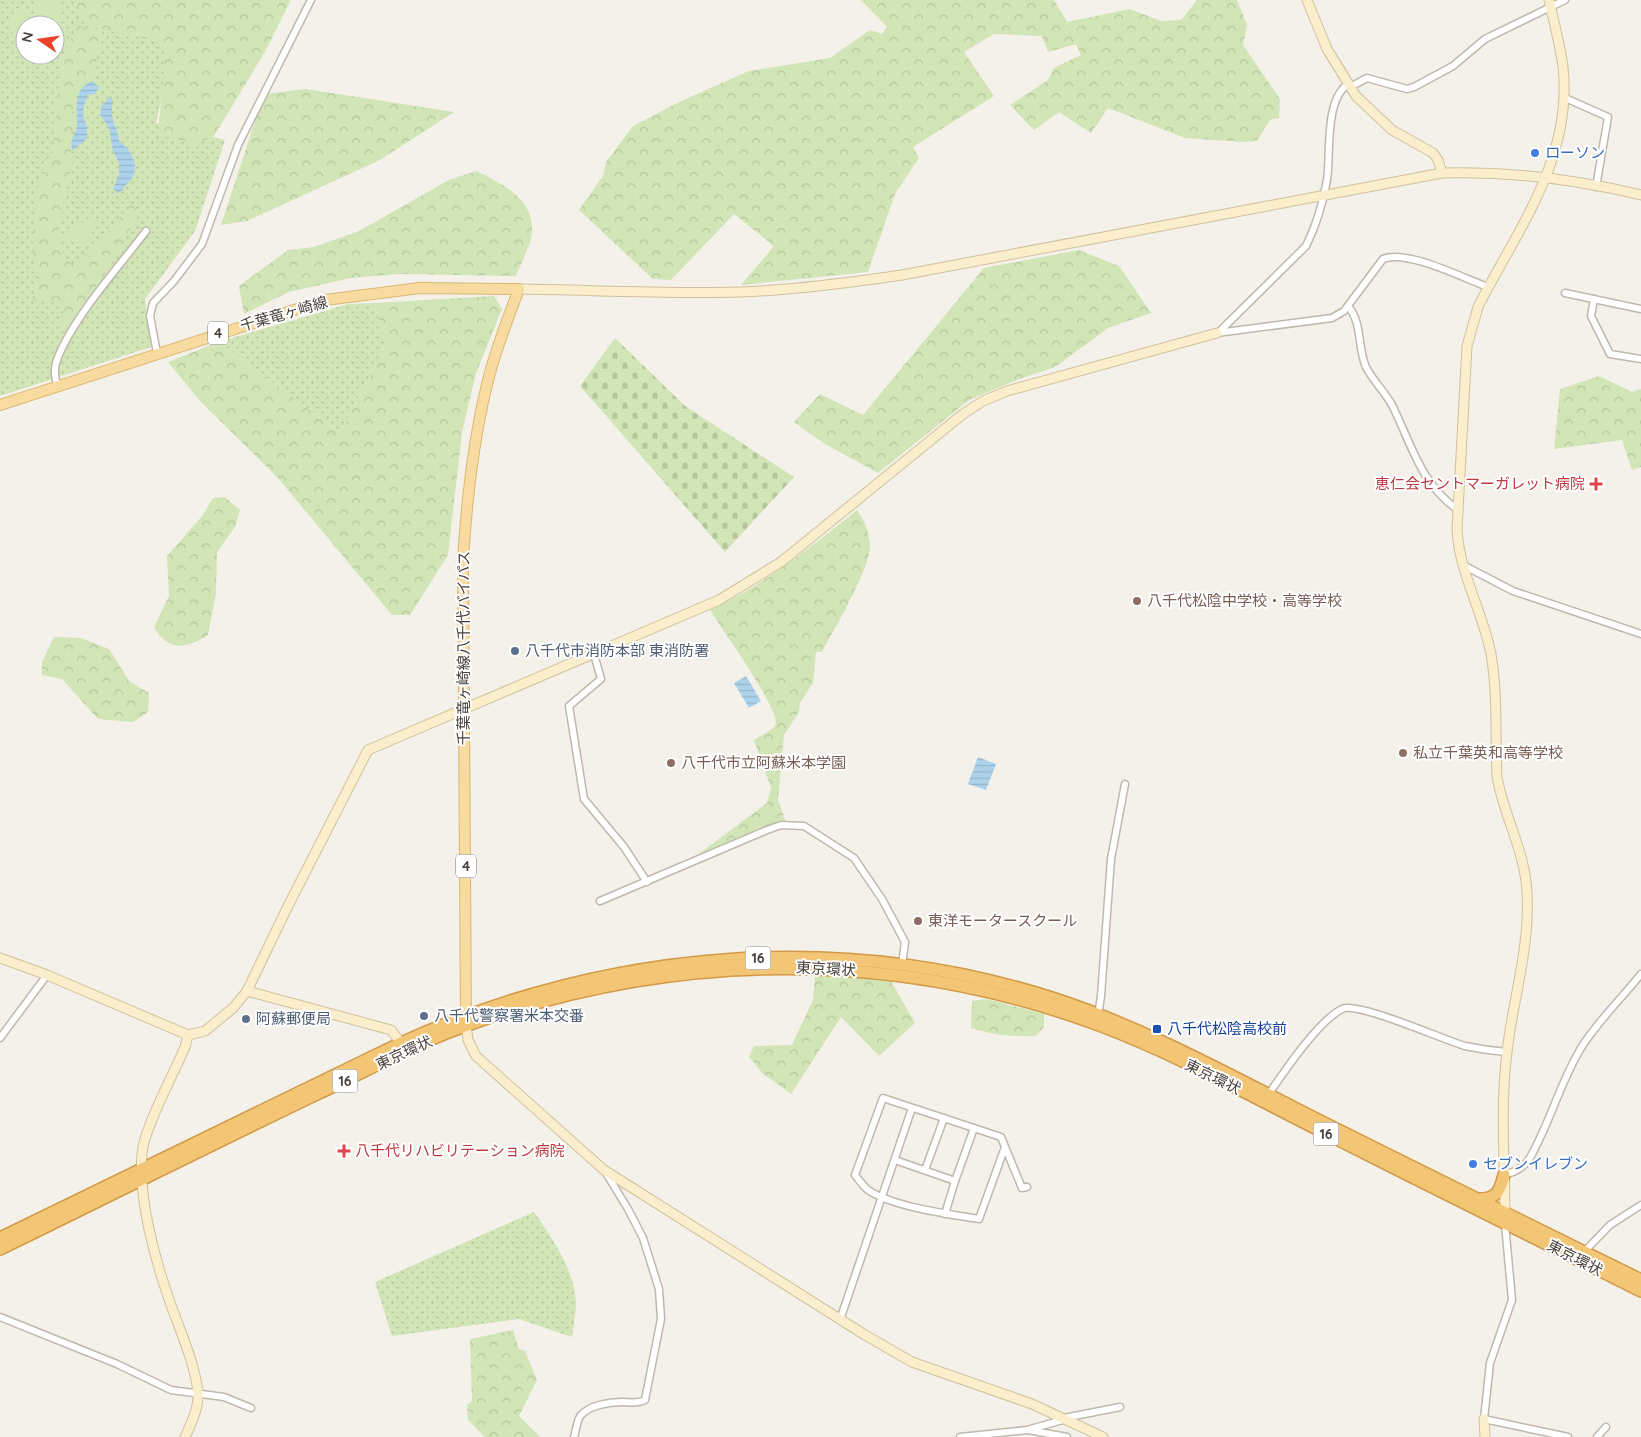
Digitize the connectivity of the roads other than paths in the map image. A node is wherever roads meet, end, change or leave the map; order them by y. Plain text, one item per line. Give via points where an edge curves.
1 (311, 0) edge
2 (1307, 0) edge
3 (1565, 0) edge
4 (1550, 4) edge
5 (1349, 86) junction
6 (1563, 97) junction
7 (1442, 173) junction
8 (1547, 177) junction
9 (1596, 187) junction
10 (1641, 195) edge
11 (1324, 196) junction
12 (146, 231) dead end
13 (1488, 287) junction
14 (519, 289) junction
15 (1565, 293) dead end
16 (1594, 299) junction
17 (1348, 306) junction
18 (1641, 310) edge
19 (1217, 334) junction
20 (157, 352) junction
21 (1641, 359) edge
22 (57, 386) junction
23 (0, 404) edge
24 (1458, 510) junction
25 (1463, 565) junction
26 (1641, 634) edge
27 (594, 654) junction
28 (463, 709) junction
29 (1125, 784) dead end
30 (647, 882) junction
31 (600, 901) dead end
32 (0, 958) edge
33 (902, 966) junction
34 (1641, 974) edge
35 (46, 975) junction
36 (248, 992) junction
37 (1096, 1019) junction
38 (466, 1020) junction
39 (188, 1035) junction
40 (0, 1038) edge
41 (401, 1043) junction
42 (1507, 1052) junction
43 (1266, 1098) junction
44 (912, 1108) junction
45 (944, 1118) junction
46 (974, 1128) junction
47 (1005, 1147) junction
48 (895, 1160) junction
49 (604, 1170) junction
50 (925, 1170) junction
51 (142, 1174) junction
52 (1504, 1175) junction
53 (955, 1181) junction
54 (1027, 1187) dead end
55 (882, 1197) junction
56 (1479, 1199) junction
57 (1641, 1205) edge
58 (945, 1214) junction
59 (1505, 1218) junction
60 (0, 1238) edge
61 (0, 1249) edge
62 (1580, 1255) junction
63 (1641, 1280) edge
64 (1641, 1290) edge
65 (0, 1318) edge
66 (840, 1320) junction
67 (198, 1394) junction
68 (1120, 1407) dead end
69 (251, 1408) dead end
70 (1065, 1418) junction
71 (1484, 1419) junction
72 (1606, 1427) dead end
73 (1026, 1430) junction
74 (185, 1437) edge
75 (574, 1437) edge
76 (960, 1437) edge
77 (1066, 1437) edge
78 (1103, 1437) edge
79 (1485, 1437) edge
80 (1568, 1437) edge
81 (1596, 1437) edge

1 - 20 street via 238,145 202,244 153,302 150,316
2 - 5 street via 1327,49
3 - 4 street
4 - 5 street via 1485,39 1430,81 1407,89 1367,78
4 - 6 street via 1563,69
5 - 7 street via 1367,108 1392,130 1433,153
5 - 11 street via 1336,99
6 - 8 street via 1558,138
6 - 9 street via 1608,117
7 - 8 street
7 - 11 street
8 - 9 street
8 - 13 street
9 - 10 street
11 - 14 street via 902,276 830,285 742,292 671,293
11 - 19 street via 1306,246
12 - 22 street via 71,331 56,363 54,376
13 - 17 street via 1408,258 1391,256 1383,259
13 - 24 street via 1478,307 1467,346
14 - 20 main road, 千葉竜ヶ崎線 / 4 via 420,288 333,299
14 - 28 main road, 千葉竜ヶ崎線八千代バイパス / 4 via 491,370 469,481 463,559
15 - 16 street
16 - 18 street
16 - 21 street via 1591,316 1610,354
17 - 19 street via 1332,318
17 - 24 street via 1357,320 1366,367 1392,405 1425,477
19 - 27 street via 1072,372 983,401 781,562 719,600
20 - 22 main road, 千葉竜ヶ崎線 / 4
22 - 23 main road, 千葉竜ヶ崎線 / 4
24 - 25 street via 1458,548
25 - 26 street via 1513,591
25 - 42 street via 1491,656 1497,777 1500,796 1518,843 1528,892 1526,939
27 - 28 street
27 - 30 street via 601,679 569,706 584,798
28 - 36 street via 368,750
28 - 38 main road, 千葉竜ヶ崎線八千代バイパス / 4
29 - 37 street via 1111,859 1102,996
30 - 31 street
30 - 33 street via 781,825 804,826 854,858 882,899 905,942
32 - 35 street
33 - 37 highway, 東京環状 / 16 via 1030,992
33 - 38 highway, 東京環状 / 16 via 804,958 688,962 558,986
34 - 52 street via 1582,1048 1533,1154 1523,1166
35 - 39 street
35 - 40 street
36 - 39 street via 205,1031
36 - 41 street via 392,1030
37 - 38 highway, 東京環状 / 16 via 962,986 855,970 790,967 715,970 647,978
37 - 43 highway, 東京環状 / 16
38 - 41 highway, 東京環状 / 16
38 - 49 street via 468,1040 476,1056
38 - 51 highway, 東京環状 / 16 via 309,1098
39 - 51 street via 144,1142
41 - 51 highway, 東京環状 / 16
42 - 43 street via 1464,1046 1384,1016 1352,1007 1343,1008 1318,1030
42 - 52 street
43 - 56 highway, 東京環状 / 16
43 - 59 highway, 東京環状 / 16
44 - 45 street
44 - 48 street
44 - 55 street via 883,1098 855,1175 866,1189
45 - 46 street
45 - 50 street
46 - 47 street via 1001,1137
46 - 53 street
47 - 54 street via 1022,1188
47 - 58 street via 979,1219
48 - 50 street
48 - 55 street
49 - 66 street
49 - 75 street via 643,1238 659,1289 661,1319 645,1400 602,1405 588,1410 580,1416
50 - 53 street
51 - 60 highway, 東京環状 / 16
51 - 61 highway, 東京環状 / 16
51 - 67 street via 148,1218 163,1279
52 - 56 highway via 1494,1197
52 - 59 street
53 - 58 street
55 - 58 street
55 - 66 street
56 - 59 highway, 東京環状 / 16
57 - 62 street via 1610,1225
59 - 62 highway, 東京環状 / 16
59 - 71 street via 1512,1300 1490,1363
62 - 63 highway, 東京環状 / 16
62 - 64 highway, 東京環状 / 16
65 - 67 street via 117,1364 171,1390
66 - 70 street via 912,1362
67 - 69 street via 224,1397
67 - 74 street via 194,1416
68 - 70 street
70 - 73 street
70 - 78 street
71 - 79 street
71 - 80 street
72 - 81 street
73 - 76 street
73 - 77 street

